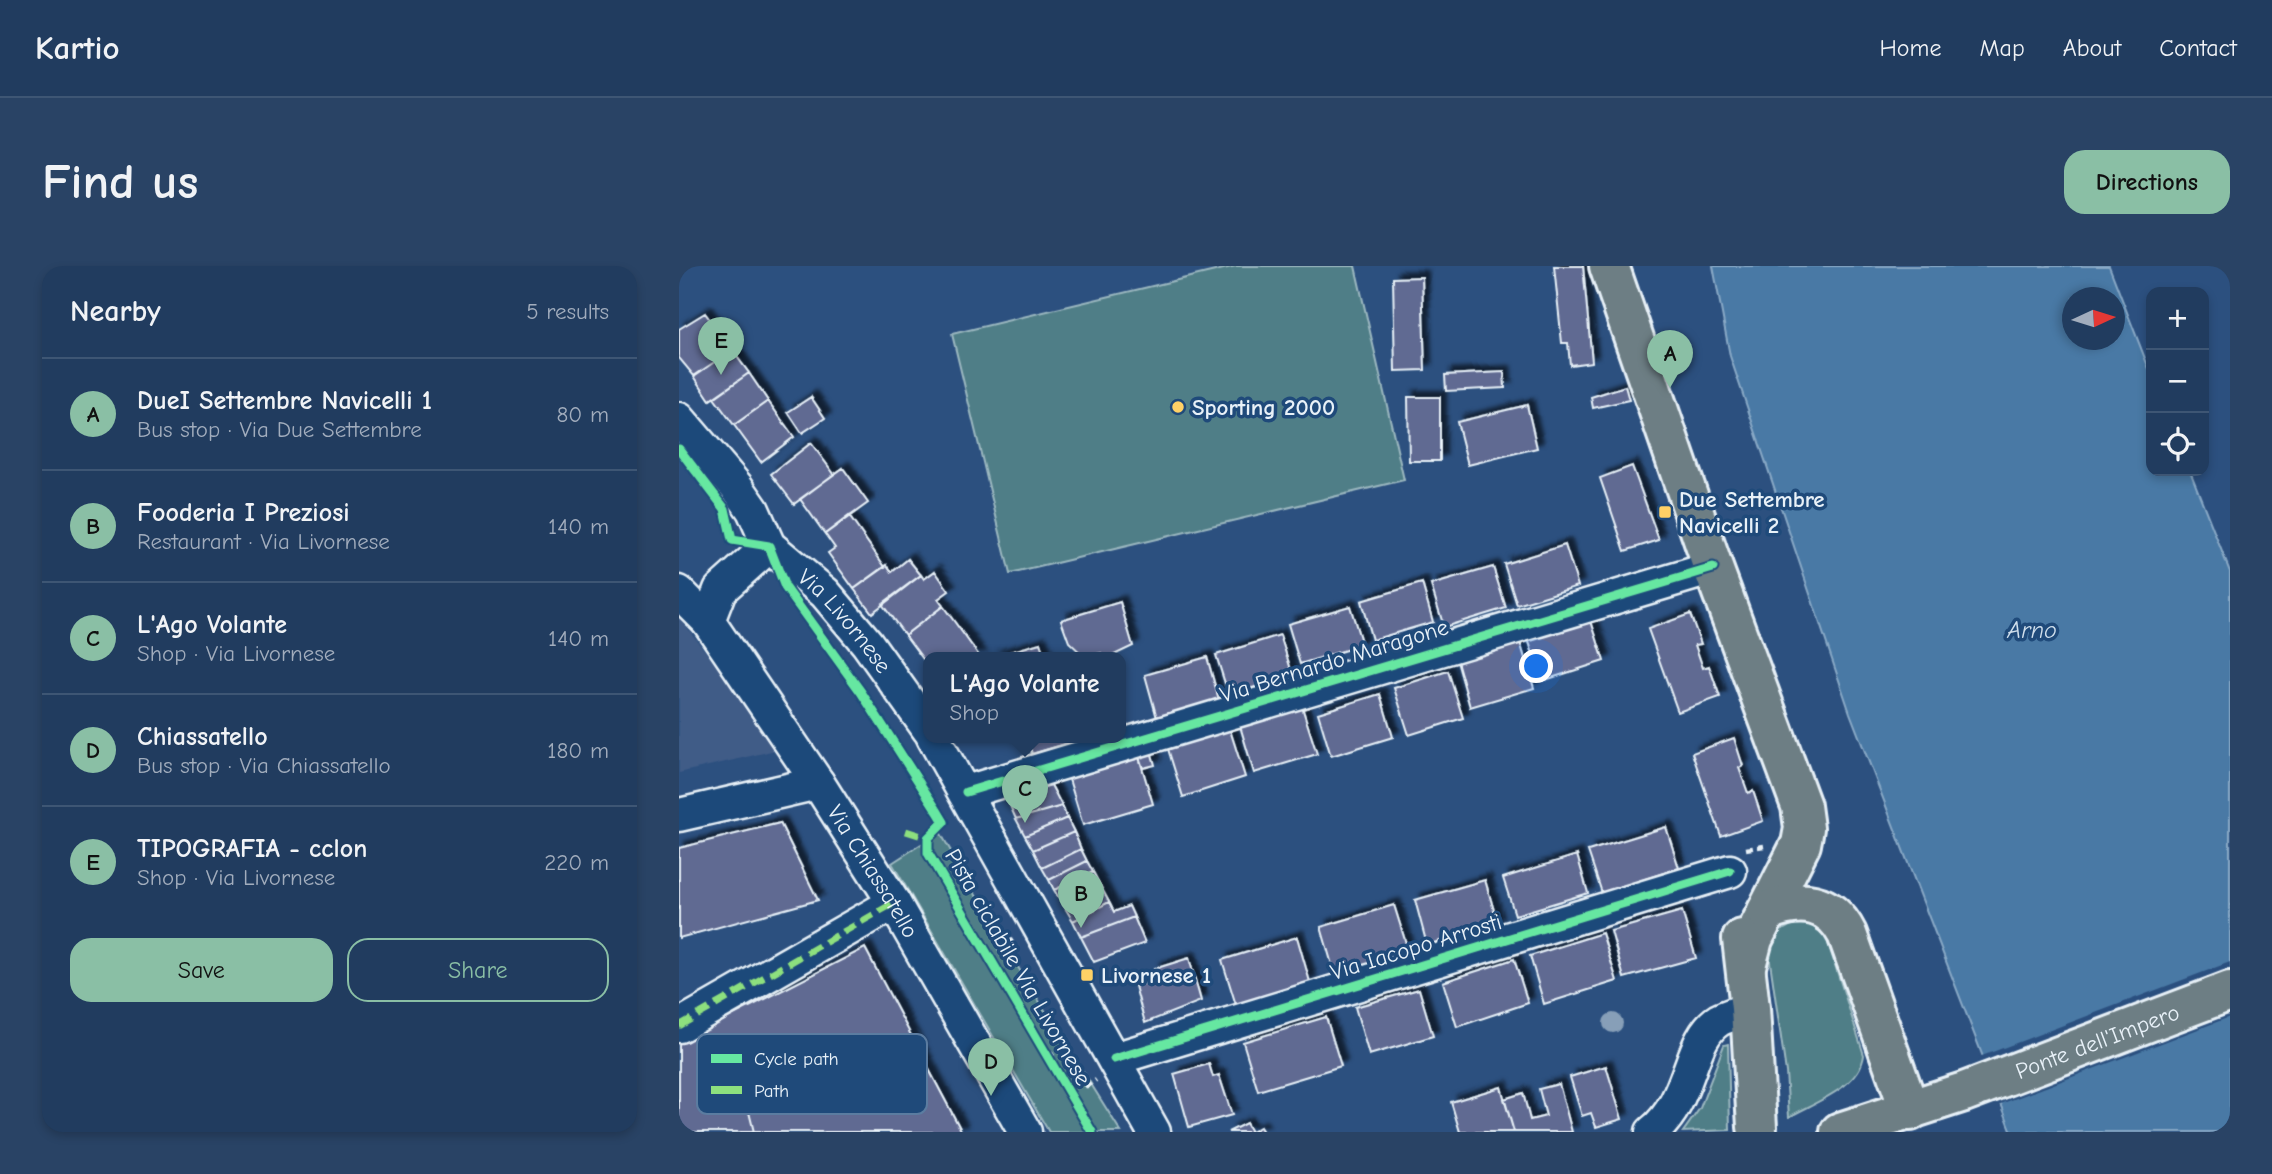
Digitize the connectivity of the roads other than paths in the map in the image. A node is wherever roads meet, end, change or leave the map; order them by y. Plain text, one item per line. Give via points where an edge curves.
1 (1609, 266) edge
2 (679, 419) edge
3 (769, 546) junction
4 (1713, 568) junction
5 (679, 592) edge
6 (708, 621) junction
7 (923, 722) edge
8 (1774, 736) junction
9 (937, 743) edge
10 (818, 783) junction
11 (966, 792) junction
12 (679, 815) edge
13 (1730, 871) dead end
14 (894, 903) junction
15 (1767, 911) junction
16 (1746, 966) junction
17 (2230, 991) edge
18 (1751, 1008) junction
19 (679, 1026) edge
20 (1105, 1069) junction
21 (1913, 1122) edge
22 (1757, 1126) dead end
23 (1025, 1132) edge
24 (1154, 1132) edge
25 (1651, 1132) edge
26 (1840, 1132) edge

1 - 4 main road
2 - 3 street, Via Livornese via 737,487
3 - 6 street via 720,590
3 - 7 street, Via Livornese via 825,593
4 - 8 main road
4 - 11 street, Via Bernardo Maragone
5 - 6 street, Via Chiassatello
6 - 10 street, Via Chiassatello
8 - 15 main road via 1801,806 1804,828 1801,844
8 - 16 main road via 1781,814 1773,844 1745,905
9 - 11 street
10 - 12 street
10 - 14 street, Via Chiassatello
11 - 20 street
13 - 20 street, Via Iacopo Arrosti
14 - 19 street
14 - 23 street, Via Chiassatello
15 - 16 main road
15 - 21 main road via 1786,903 1806,902 1839,920
16 - 18 main road
17 - 21 main road, Ponte dell'Impero via 1964,1092
18 - 22 main road
18 - 25 street via 1710,1028 1682,1096
20 - 24 street
21 - 26 main road, Ponte dell'Impero

